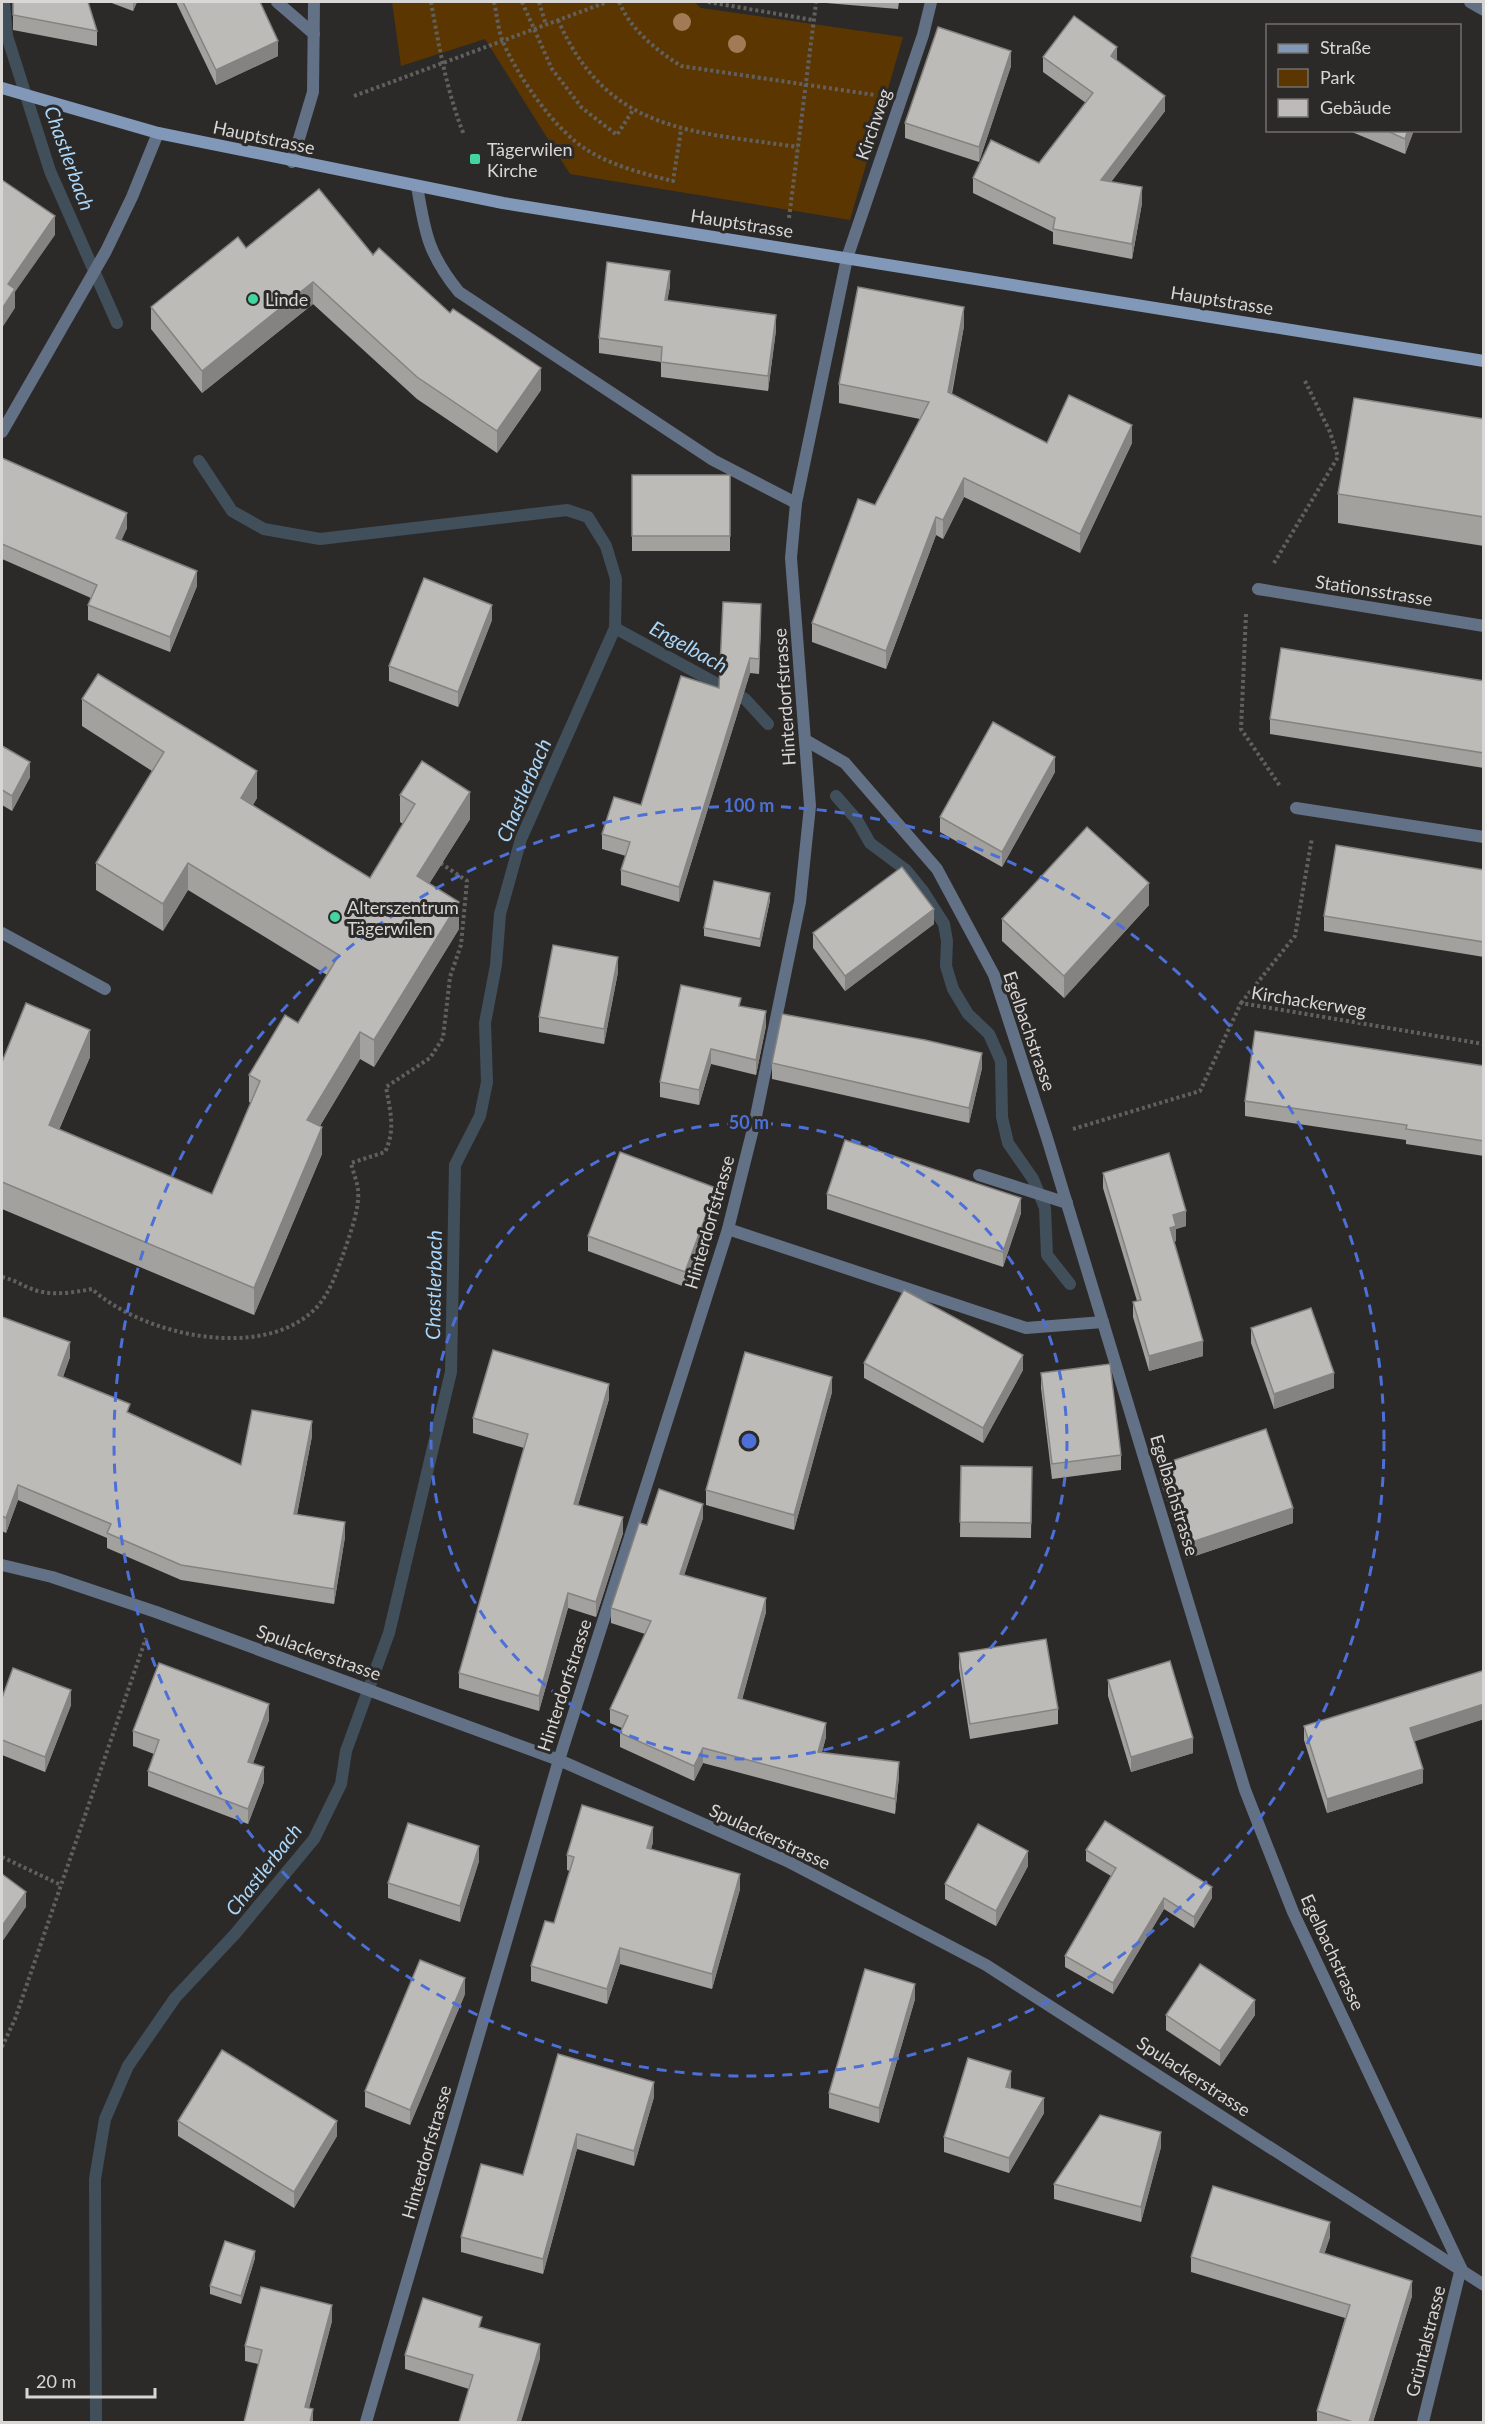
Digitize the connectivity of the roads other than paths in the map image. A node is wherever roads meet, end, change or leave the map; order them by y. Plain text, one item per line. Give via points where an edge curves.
1 (278, 2) edge
2 (314, 2) edge
3 (931, 2) edge
4 (1470, 2) edge
5 (1484, 10) edge
6 (314, 34) junction
7 (2, 88) edge
8 (158, 133) junction
9 (292, 162) junction
10 (417, 186) junction
11 (847, 258) junction
12 (1484, 361) edge
13 (2, 432) edge
14 (796, 503) junction
15 (1258, 589) road end
16 (1484, 626) edge
17 (807, 741) junction
18 (1296, 808) road end
19 (1484, 837) edge
20 (2, 933) edge
21 (105, 988) dead end
22 (979, 1175) dead end
23 (1067, 1203) junction
24 (728, 1229) junction
25 (1103, 1322) junction
26 (2, 1565) edge
27 (559, 1760) junction
28 (1461, 2268) junction
29 (1484, 2285) edge
30 (366, 2422) edge
31 (1423, 2422) edge

1 - 6 street
2 - 6 street
3 - 11 street, Kirchweg
4 - 5 street
6 - 9 street via 313,92
7 - 8 street, Hauptstrasse
8 - 9 street, Hauptstrasse
8 - 13 street via 106,251
9 - 10 street, Hauptstrasse
10 - 11 street, Hauptstrasse
10 - 14 street via 427,241 439,267 459,292 713,460
11 - 12 street, Hauptstrasse
11 - 14 street, Kirchweg
14 - 17 street, Hinterdorfstrasse via 791,558
15 - 16 street, Stationsstrasse
17 - 23 street, Egelbachstrasse via 845,763 937,869 994,975
17 - 24 street, Hinterdorfstrasse via 810,806 800,902 755,1121
18 - 19 street
20 - 21 street
22 - 23 street
23 - 25 street, Egelbachstrasse
24 - 25 street via 1026,1328
24 - 27 street, Hinterdorfstrasse
25 - 28 street, Egelbachstrasse via 1245,1790 1293,1912
26 - 27 street, Spulackerstrasse via 52,1577 156,1612
27 - 28 street, Spulackerstrasse via 787,1862 986,1965
27 - 30 street, Hinterdorfstrasse
28 - 29 street, Egelbachstrasse
28 - 31 street, Grüntalstrasse

